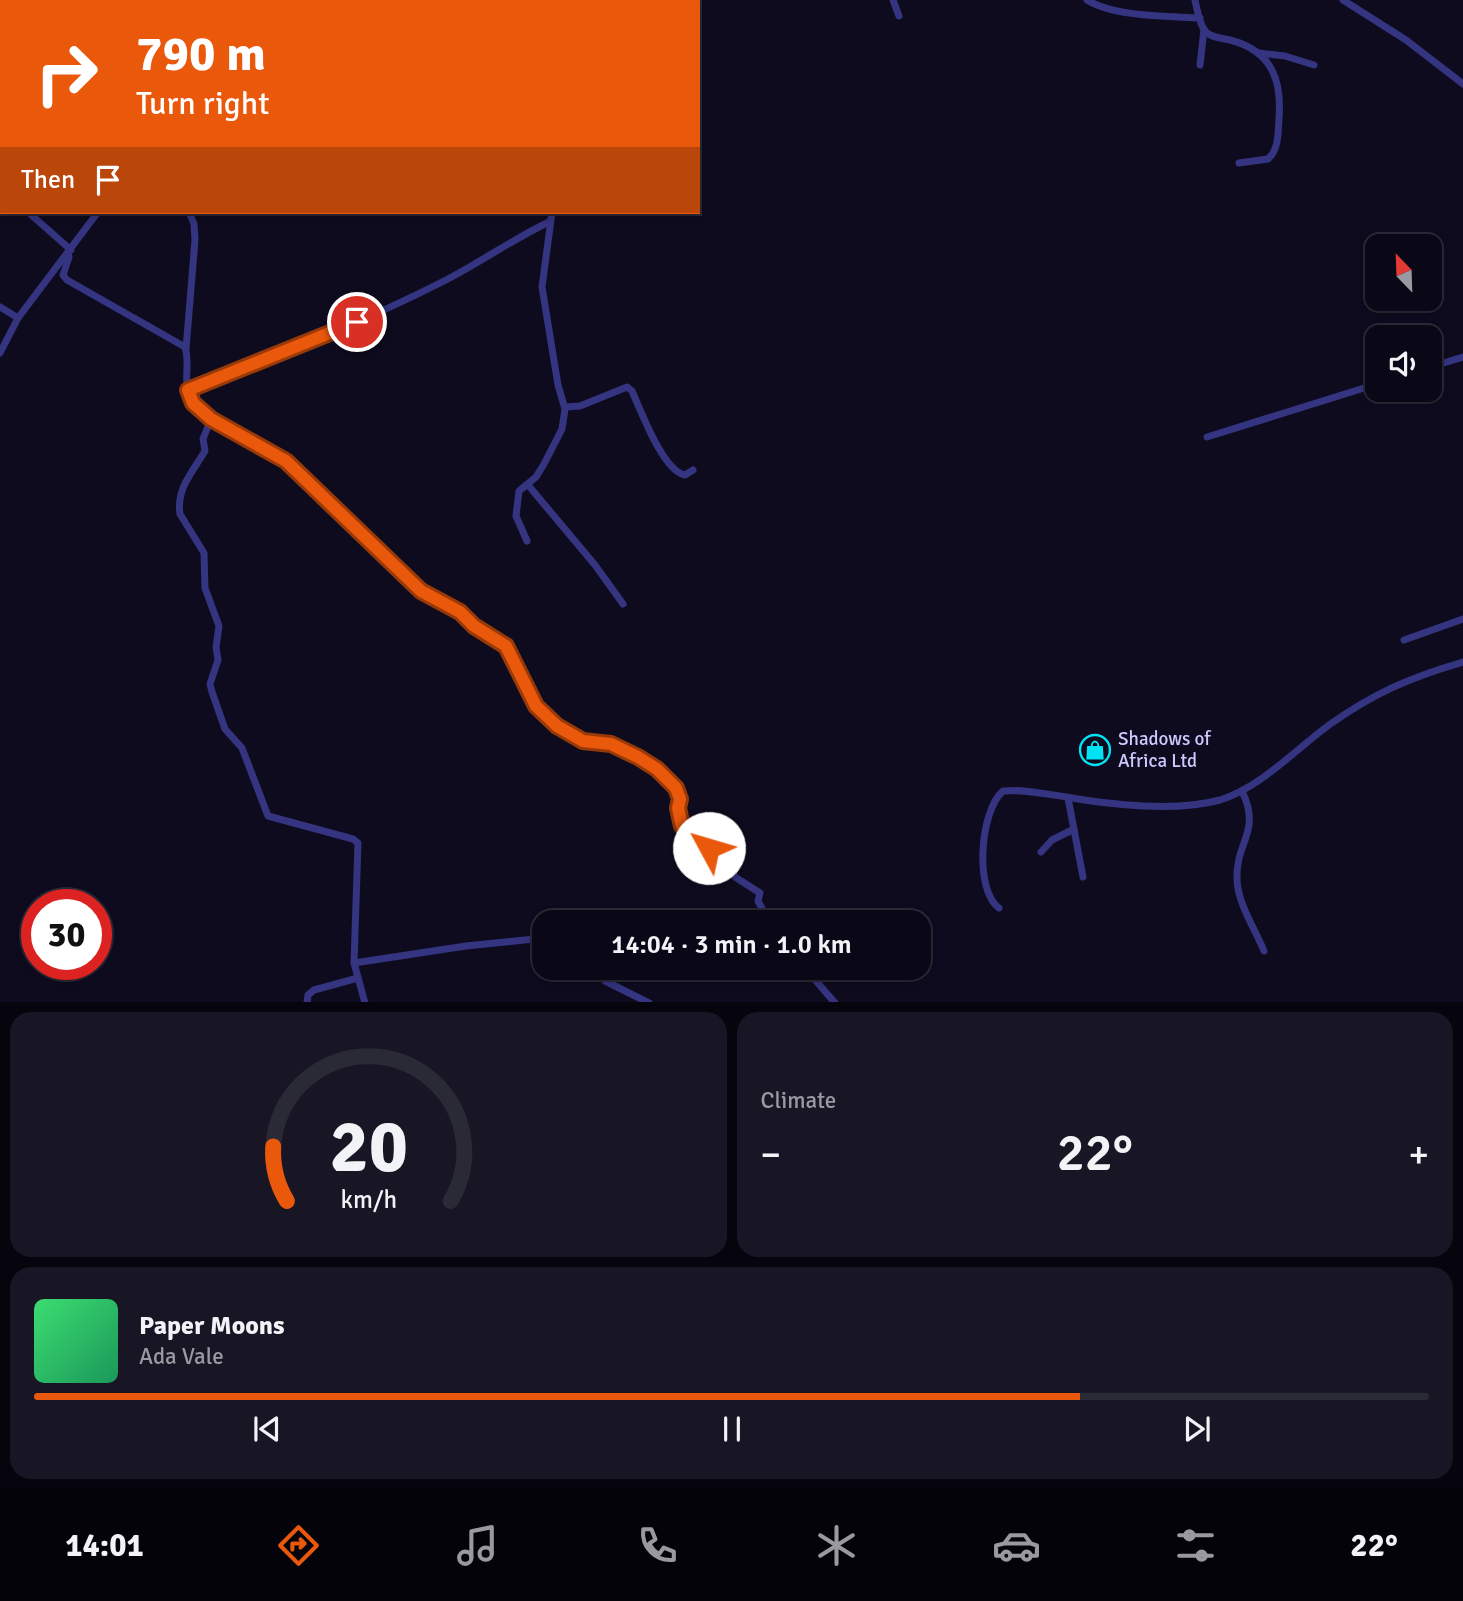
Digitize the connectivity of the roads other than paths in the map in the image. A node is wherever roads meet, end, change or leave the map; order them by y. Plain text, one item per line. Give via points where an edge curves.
1 (893, 0) edge
2 (1087, 0) edge
3 (1195, 0) edge
4 (1342, 0) edge
5 (899, 16) dead end
6 (1200, 18) junction
7 (1204, 29) junction
8 (1257, 53) junction
9 (1200, 65) dead end
10 (1314, 65) dead end
11 (1463, 84) edge
12 (1239, 163) dead end
13 (30, 214) edge
14 (97, 214) edge
15 (189, 214) edge
16 (551, 214) edge
17 (549, 222) junction
18 (69, 251) junction
19 (0, 307) edge
20 (18, 318) junction
21 (186, 349) junction
22 (0, 353) edge
23 (1463, 357) edge
24 (1442, 363) edge
25 (1365, 388) edge
26 (188, 390) junction
27 (566, 407) junction
28 (211, 419) junction
29 (1207, 437) dead end
30 (693, 470) dead end
31 (528, 485) junction
32 (527, 541) dead end
33 (623, 604) dead end
34 (1463, 619) edge
35 (1404, 640) dead end
36 (1463, 662) edge
37 (1242, 791) junction
38 (1068, 798) junction
39 (1074, 829) junction
40 (1041, 852) dead end
41 (1083, 877) dead end
42 (999, 908) dead end
43 (763, 910) edge
44 (532, 939) edge
45 (1264, 951) dead end
46 (354, 963) junction
47 (358, 978) junction
48 (604, 980) edge
49 (815, 980) edge
50 (307, 1002) edge
51 (365, 1002) edge
52 (647, 1002) edge
53 (834, 1002) edge

1 - 5 street
2 - 6 street via 1115,10
3 - 6 street
4 - 11 street via 1406,40
6 - 7 street
7 - 8 street
7 - 9 street
8 - 10 street
8 - 12 street via 1279,82 1277,144 1268,159
13 - 18 street
14 - 18 street
15 - 21 street via 195,240
16 - 17 street
17 - 26 street via 446,280 357,322
17 - 27 street via 542,287 558,385
18 - 20 street
18 - 21 street via 63,275 67,279
19 - 20 street
20 - 22 street
21 - 26 street
23 - 24 street
25 - 29 street
26 - 28 street via 193,403
27 - 30 street via 627,387 663,456 679,474
27 - 31 street via 555,444
28 - 43 street via 286,461 403,576 506,646 536,706 557,726 583,741 611,744 657,769 676,788 682,826 735,877 760,893
28 - 46 street via 203,439 205,451 182,489 179,507 204,553 205,589 219,626 212,692 225,729 242,748 268,816 358,843
31 - 32 street via 519,491 516,516
31 - 33 street
34 - 35 street
36 - 37 street via 1382,692
37 - 38 street via 1209,802 1176,804
37 - 45 street via 1251,820 1238,862 1237,883
38 - 39 street
38 - 42 street via 1006,791 999,795 988,824 982,864 987,895
39 - 40 street via 1052,840
39 - 41 street
44 - 46 street
46 - 47 street
47 - 50 street via 314,990
47 - 51 street
48 - 52 street
49 - 53 street

